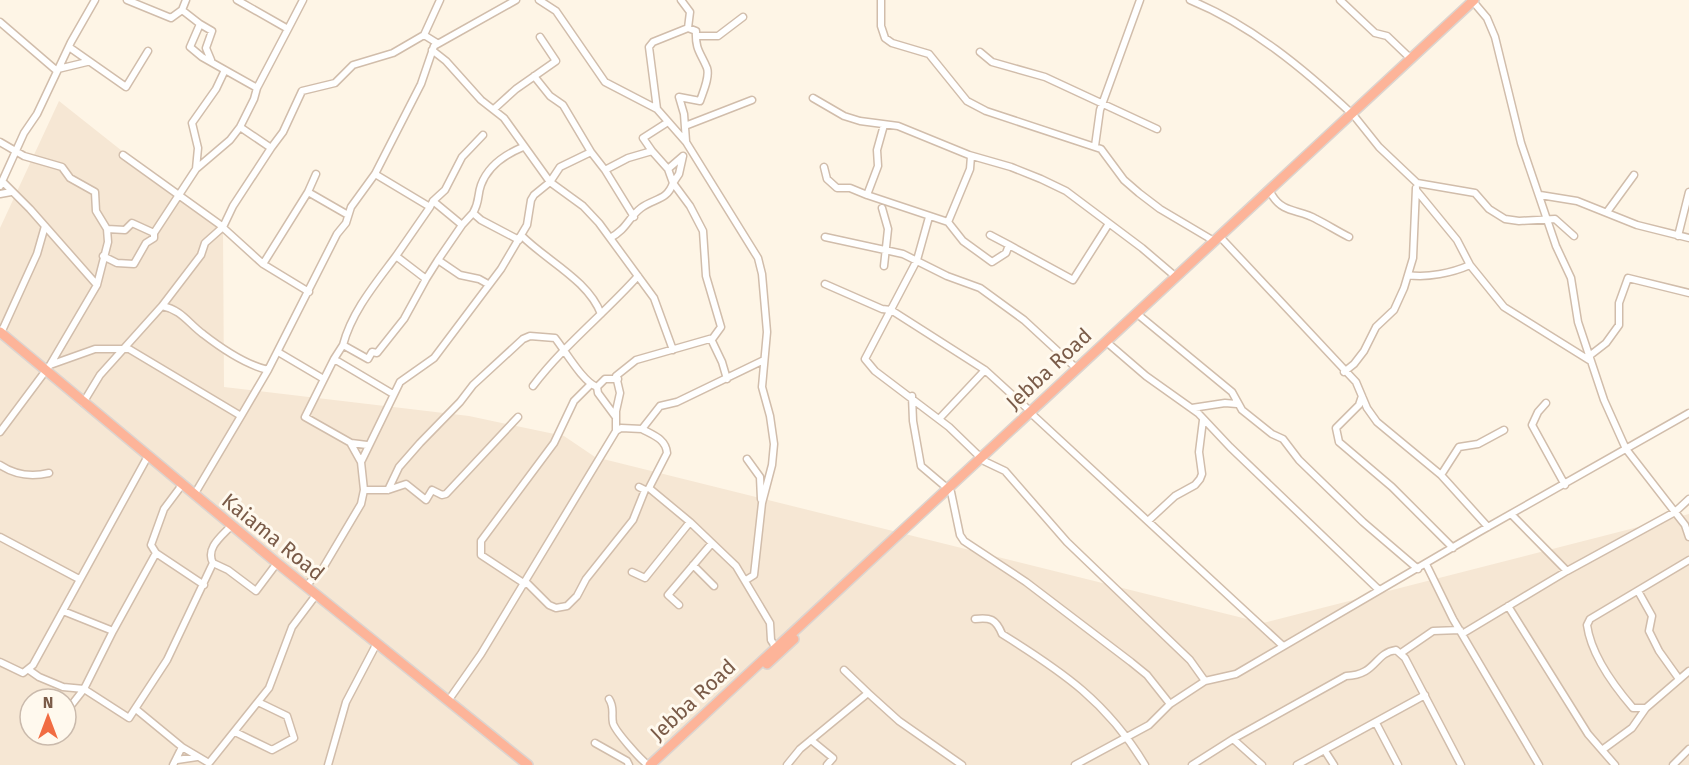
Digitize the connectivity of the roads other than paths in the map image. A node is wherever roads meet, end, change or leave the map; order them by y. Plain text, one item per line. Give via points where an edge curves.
1 (95, 0) edge
2 (127, 0) edge
3 (186, 0) edge
4 (237, 0) edge
5 (303, 0) edge
6 (440, 0) edge
7 (516, 0) edge
8 (541, 0) edge
9 (681, 0) edge
10 (881, 0) edge
11 (1140, 0) edge
12 (1190, 0) edge
13 (1340, 0) edge
14 (1477, 2) edge
15 (182, 10) junction
16 (743, 17) dead end
17 (0, 22) edge
18 (200, 24) junction
19 (688, 28) junction
20 (288, 29) junction
21 (424, 35) junction
22 (696, 36) junction
23 (540, 37) dead end
24 (437, 44) junction
25 (69, 47) junction
26 (432, 50) junction
27 (148, 51) dead end
28 (980, 52) dead end
29 (1411, 59) junction
30 (211, 61) junction
31 (87, 62) junction
32 (58, 70) junction
33 (225, 70) junction
34 (534, 76) junction
35 (256, 88) junction
36 (813, 98) dead end
37 (752, 100) dead end
38 (1102, 105) junction
39 (657, 109) junction
40 (494, 110) junction
41 (1354, 115) junction
42 (668, 122) junction
43 (884, 125) junction
44 (685, 126) junction
45 (240, 127) junction
46 (1157, 129) dead end
47 (483, 135) dead end
48 (0, 142) edge
49 (686, 144) junction
50 (1095, 146) junction
51 (524, 147) junction
52 (271, 148) junction
53 (16, 151) junction
54 (652, 151) junction
55 (591, 152) junction
56 (123, 155) dead end
57 (683, 156) junction
58 (971, 156) junction
59 (824, 167) dead end
60 (196, 169) junction
61 (668, 169) junction
62 (605, 170) junction
63 (316, 174) dead end
64 (375, 174) junction
65 (1635, 175) dead end
66 (550, 182) junction
67 (1, 183) edge
68 (673, 183) junction
69 (1416, 186) junction
70 (12, 192) junction
71 (308, 192) junction
72 (1689, 192) edge
73 (0, 194) edge
74 (180, 194) junction
75 (867, 195) junction
76 (1272, 195) junction
77 (1540, 195) junction
78 (432, 204) junction
79 (882, 208) dead end
80 (1607, 212) junction
81 (473, 213) junction
82 (348, 215) junction
83 (634, 217) junction
84 (929, 218) junction
85 (1548, 219) junction
86 (948, 222) junction
87 (462, 225) junction
88 (1108, 225) junction
89 (45, 226) junction
90 (223, 227) junction
91 (107, 229) junction
92 (154, 233) junction
93 (990, 235) dead end
94 (1574, 236) dead end
95 (1678, 236) junction
96 (825, 237) dead end
97 (1349, 237) dead end
98 (520, 238) junction
99 (610, 238) junction
100 (1689, 238) edge
101 (1219, 240) junction
102 (1009, 245) junction
103 (887, 249) junction
104 (103, 256) junction
105 (396, 256) junction
106 (438, 260) junction
107 (917, 260) junction
108 (263, 264) junction
109 (1470, 265) junction
110 (884, 266) dead end
111 (1408, 275) junction
112 (638, 276) junction
113 (1176, 277) junction
114 (426, 279) junction
115 (488, 284) junction
116 (825, 284) dead end
117 (97, 285) junction
118 (309, 292) junction
119 (1689, 293) edge
120 (162, 306) junction
121 (891, 310) junction
122 (601, 314) junction
123 (1141, 317) junction
124 (1, 333) edge
125 (711, 339) junction
126 (343, 345) junction
127 (1110, 345) junction
128 (125, 348) junction
129 (565, 350) junction
130 (673, 350) junction
131 (278, 352) junction
132 (1589, 358) junction
133 (334, 359) junction
134 (764, 360) junction
135 (48, 368) junction
136 (1076, 368) junction
137 (268, 370) junction
138 (985, 370) junction
139 (1344, 372) junction
140 (322, 378) junction
141 (618, 379) junction
142 (727, 379) junction
143 (533, 386) dead end
144 (594, 386) junction
145 (393, 394) junction
146 (1362, 395) junction
147 (912, 396) junction
148 (83, 403) junction
149 (1237, 404) junction
150 (1546, 404) dead end
151 (1192, 408) junction
152 (1032, 413) junction
153 (1689, 413) edge
154 (241, 416) junction
155 (518, 417) dead end
156 (617, 419) junction
157 (939, 419) junction
158 (1203, 420) junction
159 (642, 429) junction
160 (1504, 430) dead end
161 (616, 431) junction
162 (0, 432) edge
163 (351, 443) junction
164 (367, 446) junction
165 (1626, 449) junction
166 (148, 456) junction
167 (747, 459) dead end
168 (982, 459) junction
169 (361, 462) junction
170 (0, 465) edge
171 (49, 473) dead end
172 (1441, 475) junction
173 (768, 479) junction
174 (760, 483) junction
175 (182, 485) junction
176 (1565, 485) junction
177 (639, 487) dead end
178 (364, 490) junction
179 (388, 490) junction
180 (949, 490) junction
181 (194, 495) junction
182 (1689, 499) edge
183 (762, 503) junction
184 (1675, 512) junction
185 (1512, 515) junction
186 (1148, 521) junction
187 (690, 522) junction
188 (231, 526) junction
189 (1488, 527) junction
190 (0, 537) edge
191 (1689, 537) edge
192 (712, 543) junction
193 (1453, 548) junction
194 (156, 553) junction
195 (1689, 560) edge
196 (213, 563) junction
197 (277, 563) junction
198 (1426, 564) junction
199 (693, 565) junction
200 (1419, 569) junction
201 (1567, 571) junction
202 (632, 572) dead end
203 (79, 579) junction
204 (746, 580) junction
205 (525, 583) junction
206 (204, 585) junction
207 (306, 586) junction
208 (714, 586) dead end
209 (1380, 590) junction
210 (1638, 591) junction
211 (316, 595) junction
212 (679, 605) dead end
213 (1508, 606) junction
214 (63, 611) junction
215 (975, 619) dead end
216 (113, 631) junction
217 (1461, 632) junction
218 (376, 643) junction
219 (1283, 646) junction
220 (776, 648) junction
221 (1401, 652) junction
222 (0, 662) edge
223 (29, 670) junction
224 (844, 670) dead end
225 (1689, 671) edge
226 (1679, 679) junction
227 (1205, 681) junction
228 (84, 689) junction
229 (868, 693) junction
230 (1425, 695) junction
231 (78, 697) edge
232 (609, 699) dead end
233 (448, 701) junction
234 (258, 702) junction
235 (1170, 704) junction
236 (1646, 708) junction
237 (137, 710) junction
238 (1376, 723) junction
239 (235, 732) junction
240 (1128, 736) junction
241 (1233, 739) junction
242 (811, 740) junction
243 (596, 743) dead end
244 (182, 747) junction
245 (1689, 749) edge
246 (1602, 750) junction
247 (1325, 751) junction
248 (197, 757) junction
249 (175, 763) edge
250 (328, 765) edge
251 (528, 765) edge
252 (629, 765) edge
253 (649, 765) edge
254 (657, 765) edge
255 (787, 765) edge
256 (827, 765) edge
257 (962, 765) edge
258 (1075, 765) edge
259 (1145, 765) edge
260 (1192, 765) edge
261 (1262, 765) edge
262 (1297, 765) edge
263 (1334, 765) edge
264 (1398, 765) edge
265 (1461, 765) edge
266 (1539, 765) edge
267 (1615, 765) edge
268 (1673, 765) edge

1 - 25 street
2 - 15 street via 171,18
3 - 15 street
4 - 20 street
5 - 20 street
6 - 21 street
7 - 24 street
8 - 39 street via 556,11 605,82
9 - 19 street via 690,12
10 - 50 street via 885,38 929,54 967,101 986,111
11 - 38 street
12 - 41 street via 1217,11 1294,63
13 - 29 street via 1375,33 1388,36
14 - 29 highway, Jebba Road
14 - 41 highway, Jebba Road
14 - 77 street via 1495,37 1521,143
15 - 18 street
16 - 22 street via 718,36
17 - 32 street
18 - 30 street via 212,31 206,48
18 - 30 street via 190,47
19 - 22 street via 696,31
19 - 39 street via 649,46
20 - 35 street
21 - 24 street
21 - 52 street via 397,51 353,65 335,83 302,91
22 - 44 street via 695,46 707,70 705,90 700,101 679,97
23 - 34 street via 556,61
24 - 26 street
25 - 31 street
25 - 32 street
26 - 40 street
26 - 64 street via 421,84
27 - 31 street via 126,87
28 - 38 street via 993,62 1045,77
29 - 41 highway, Jebba Road
30 - 33 street
31 - 32 street
32 - 53 street
33 - 35 street
33 - 60 street via 192,123 198,148
34 - 40 street
34 - 55 street via 563,105
35 - 45 street
36 - 43 street via 844,116
37 - 44 street
38 - 46 street
38 - 50 street
39 - 42 street
40 - 51 street via 516,131
41 - 69 street
41 - 76 highway, Jebba Road
41 - 101 highway, Jebba Road
42 - 49 street
42 - 54 street via 643,138
43 - 58 street via 898,126
43 - 75 street via 878,166
44 - 49 street
45 - 52 street
45 - 60 street
47 - 78 street via 462,157 446,190
48 - 53 street
49 - 57 street
49 - 134 street via 758,258 767,332
50 - 101 street via 1105,153 1124,180 1160,209
51 - 66 street
51 - 81 street via 508,153 497,164 481,186 480,202
52 - 90 street
53 - 67 street
53 - 91 street via 62,167 70,178 95,192 96,211
54 - 61 street
54 - 62 street
55 - 62 street
55 - 66 street via 560,167
56 - 74 street
57 - 61 street
57 - 68 street
58 - 86 street via 970,169
58 - 88 street via 1011,166 1066,191
59 - 75 street via 827,179 837,188
60 - 74 street
61 - 68 street
62 - 83 street
63 - 71 street
64 - 78 street
64 - 82 street
65 - 80 street
66 - 98 street via 531,200 527,225
66 - 99 street via 583,206
67 - 70 street
68 - 83 street via 664,197 645,206
68 - 125 street via 703,231 706,276 721,327
69 - 85 street via 1475,193 1505,219
69 - 109 street via 1457,240
69 - 111 street via 1415,240
70 - 73 street
70 - 89 street
71 - 82 street
71 - 108 street
72 - 95 street
74 - 90 street
74 - 92 street
75 - 84 street
76 - 97 street via 1286,209 1315,218
76 - 101 highway, Jebba Road
77 - 80 street via 1577,201
77 - 85 street
78 - 87 street
78 - 105 street
79 - 103 street via 888,229
80 - 95 street
81 - 87 street
81 - 98 street
82 - 118 street
83 - 99 street
84 - 86 street
84 - 107 street
85 - 94 street via 1558,221
85 - 132 street via 1573,284 1578,322
86 - 102 street via 963,241 992,262 1006,253
87 - 106 street
88 - 102 street via 1073,280
88 - 113 street
89 - 117 street
89 - 124 street via 37,254
90 - 108 street
90 - 120 street via 205,243 201,255
91 - 92 street via 125,230 132,223
91 - 104 street
92 - 104 street via 134,264 117,263
93 - 102 street
95 - 100 street
96 - 103 street
98 - 115 street
98 - 122 street via 583,287 596,300
99 - 112 street
101 - 113 highway, Jebba Road
101 - 123 highway, Jebba Road
101 - 139 street
103 - 107 street
103 - 110 street
104 - 117 street
105 - 114 street
105 - 126 street via 364,299
106 - 114 street
106 - 115 street via 460,275
107 - 121 street
107 - 136 street via 993,297
108 - 118 street
109 - 111 street via 1448,273
109 - 132 street via 1504,308
111 - 139 street via 1394,310 1376,327 1364,351
112 - 122 street
112 - 130 street via 662,312
113 - 136 highway, Jebba Road
114 - 126 street via 404,320 377,353 372,352 368,359
115 - 145 street via 434,357 406,377
116 - 121 street
117 - 135 street
118 - 131 street
119 - 132 street via 1628,278 1619,303 1619,325
120 - 128 street
120 - 137 street via 181,312 200,332 255,367
121 - 138 street
121 - 147 street via 865,359 875,371
122 - 129 street
123 - 127 highway, Jebba Road
123 - 149 street via 1232,392
124 - 135 highway, Kaiama Road
125 - 130 street
125 - 142 street
126 - 133 street
127 - 151 street
127 - 152 highway, Jebba Road
128 - 135 street via 95,349
128 - 148 street via 100,375
128 - 154 street
129 - 143 street
129 - 144 street
129 - 179 street via 555,339 523,339 473,384 420,443 399,467
130 - 141 street via 636,360 616,376
131 - 137 street
131 - 140 street
132 - 165 street
133 - 140 street
133 - 145 street
134 - 142 street
134 - 173 street via 762,387 774,444
135 - 148 highway, Kaiama Road
135 - 162 street
136 - 152 highway, Jebba Road
137 - 154 street
138 - 152 street
138 - 157 street
139 - 146 street via 1356,382
140 - 163 street via 305,417
141 - 144 street via 605,378
141 - 156 street
142 - 159 street via 678,402 660,405
144 - 156 street
144 - 205 street via 574,401 554,443 481,541 481,555
145 - 164 street
146 - 172 street via 1377,422
146 - 193 street via 1359,405 1336,428 1339,442 1392,487
147 - 157 street
147 - 180 street via 921,466
148 - 166 highway, Kaiama Road
149 - 151 street
149 - 200 street via 1282,439 1363,522
150 - 176 street via 1532,425
151 - 158 street
152 - 168 highway, Jebba Road
152 - 186 street
153 - 165 street
154 - 181 street
155 - 179 street via 446,494 432,490 426,500 406,484
156 - 161 street
157 - 168 street
158 - 186 street via 1200,479 1174,496
158 - 209 street
159 - 161 street
159 - 187 street via 666,447 649,488
160 - 172 street via 1478,444 1459,447
161 - 205 street
163 - 164 street
163 - 169 street
164 - 169 street
165 - 176 street
165 - 184 street
166 - 175 highway, Kaiama Road
166 - 203 street
167 - 174 street
168 - 180 highway, Jebba Road
168 - 227 street via 1005,471 1067,542 1190,660
169 - 178 street
170 - 171 street via 28,475
172 - 189 street
173 - 174 street
173 - 183 street
174 - 183 street
175 - 181 highway, Kaiama Road
175 - 194 street via 160,519 151,545
176 - 185 street
177 - 205 street via 645,490 633,520 567,606 549,605
178 - 179 street
178 - 207 street via 361,504 323,568
180 - 220 highway, Jebba Road
180 - 235 street via 964,541 1026,582 1139,668
180 - 254 highway, Jebba Road
181 - 188 highway, Kaiama Road
182 - 184 street
183 - 204 street via 754,575
184 - 191 street
184 - 201 street
185 - 189 street
185 - 201 street
186 - 219 street
187 - 192 street
187 - 202 street via 645,578
188 - 196 street via 210,553
188 - 197 highway, Kaiama Road
189 - 193 street
190 - 203 street
192 - 199 street
192 - 204 street
193 - 198 street
194 - 206 street
194 - 216 street
195 - 210 street
196 - 197 street via 256,591
196 - 206 street
197 - 207 highway, Kaiama Road
198 - 200 street
198 - 217 street
199 - 208 street
199 - 212 street via 669,595
200 - 209 street
201 - 213 street
203 - 214 street
204 - 220 street via 770,623
205 - 233 street
206 - 237 street
207 - 211 highway, Kaiama Road
209 - 219 street
210 - 226 street via 1652,616 1649,631
210 - 236 street via 1587,625 1618,688 1633,708
211 - 218 highway, Kaiama Road
211 - 234 street via 292,627 269,688
213 - 217 street
213 - 246 street
214 - 216 street
214 - 223 street
215 - 240 street via 991,618 1002,634 1068,676
216 - 228 street
217 - 221 street via 1441,628
217 - 266 street
218 - 233 highway, Kaiama Road
218 - 250 street via 346,702
219 - 227 street via 1236,674
220 - 253 highway, Jebba Road
221 - 230 street
221 - 241 street via 1390,651 1362,675 1346,675
222 - 223 street via 19,672
223 - 228 street via 63,687
224 - 229 street
225 - 226 street
226 - 236 street
227 - 235 street
228 - 231 street
228 - 237 street via 127,718
229 - 242 street
229 - 257 street via 899,721
230 - 238 street
230 - 265 street
232 - 253 street via 613,705 613,725 636,756
233 - 251 highway, Kaiama Road
234 - 239 street
234 - 239 street via 287,716 294,738 272,750
235 - 240 street via 1149,725
236 - 246 street via 1632,728
237 - 244 street
238 - 247 street
238 - 264 street
239 - 248 street via 209,763
240 - 258 street
240 - 259 street
241 - 260 street
241 - 261 street
242 - 255 street
242 - 256 street via 832,758
243 - 252 street
244 - 248 street
244 - 249 street
245 - 268 street
246 - 267 street
247 - 262 street
247 - 263 street
248 - 249 street

